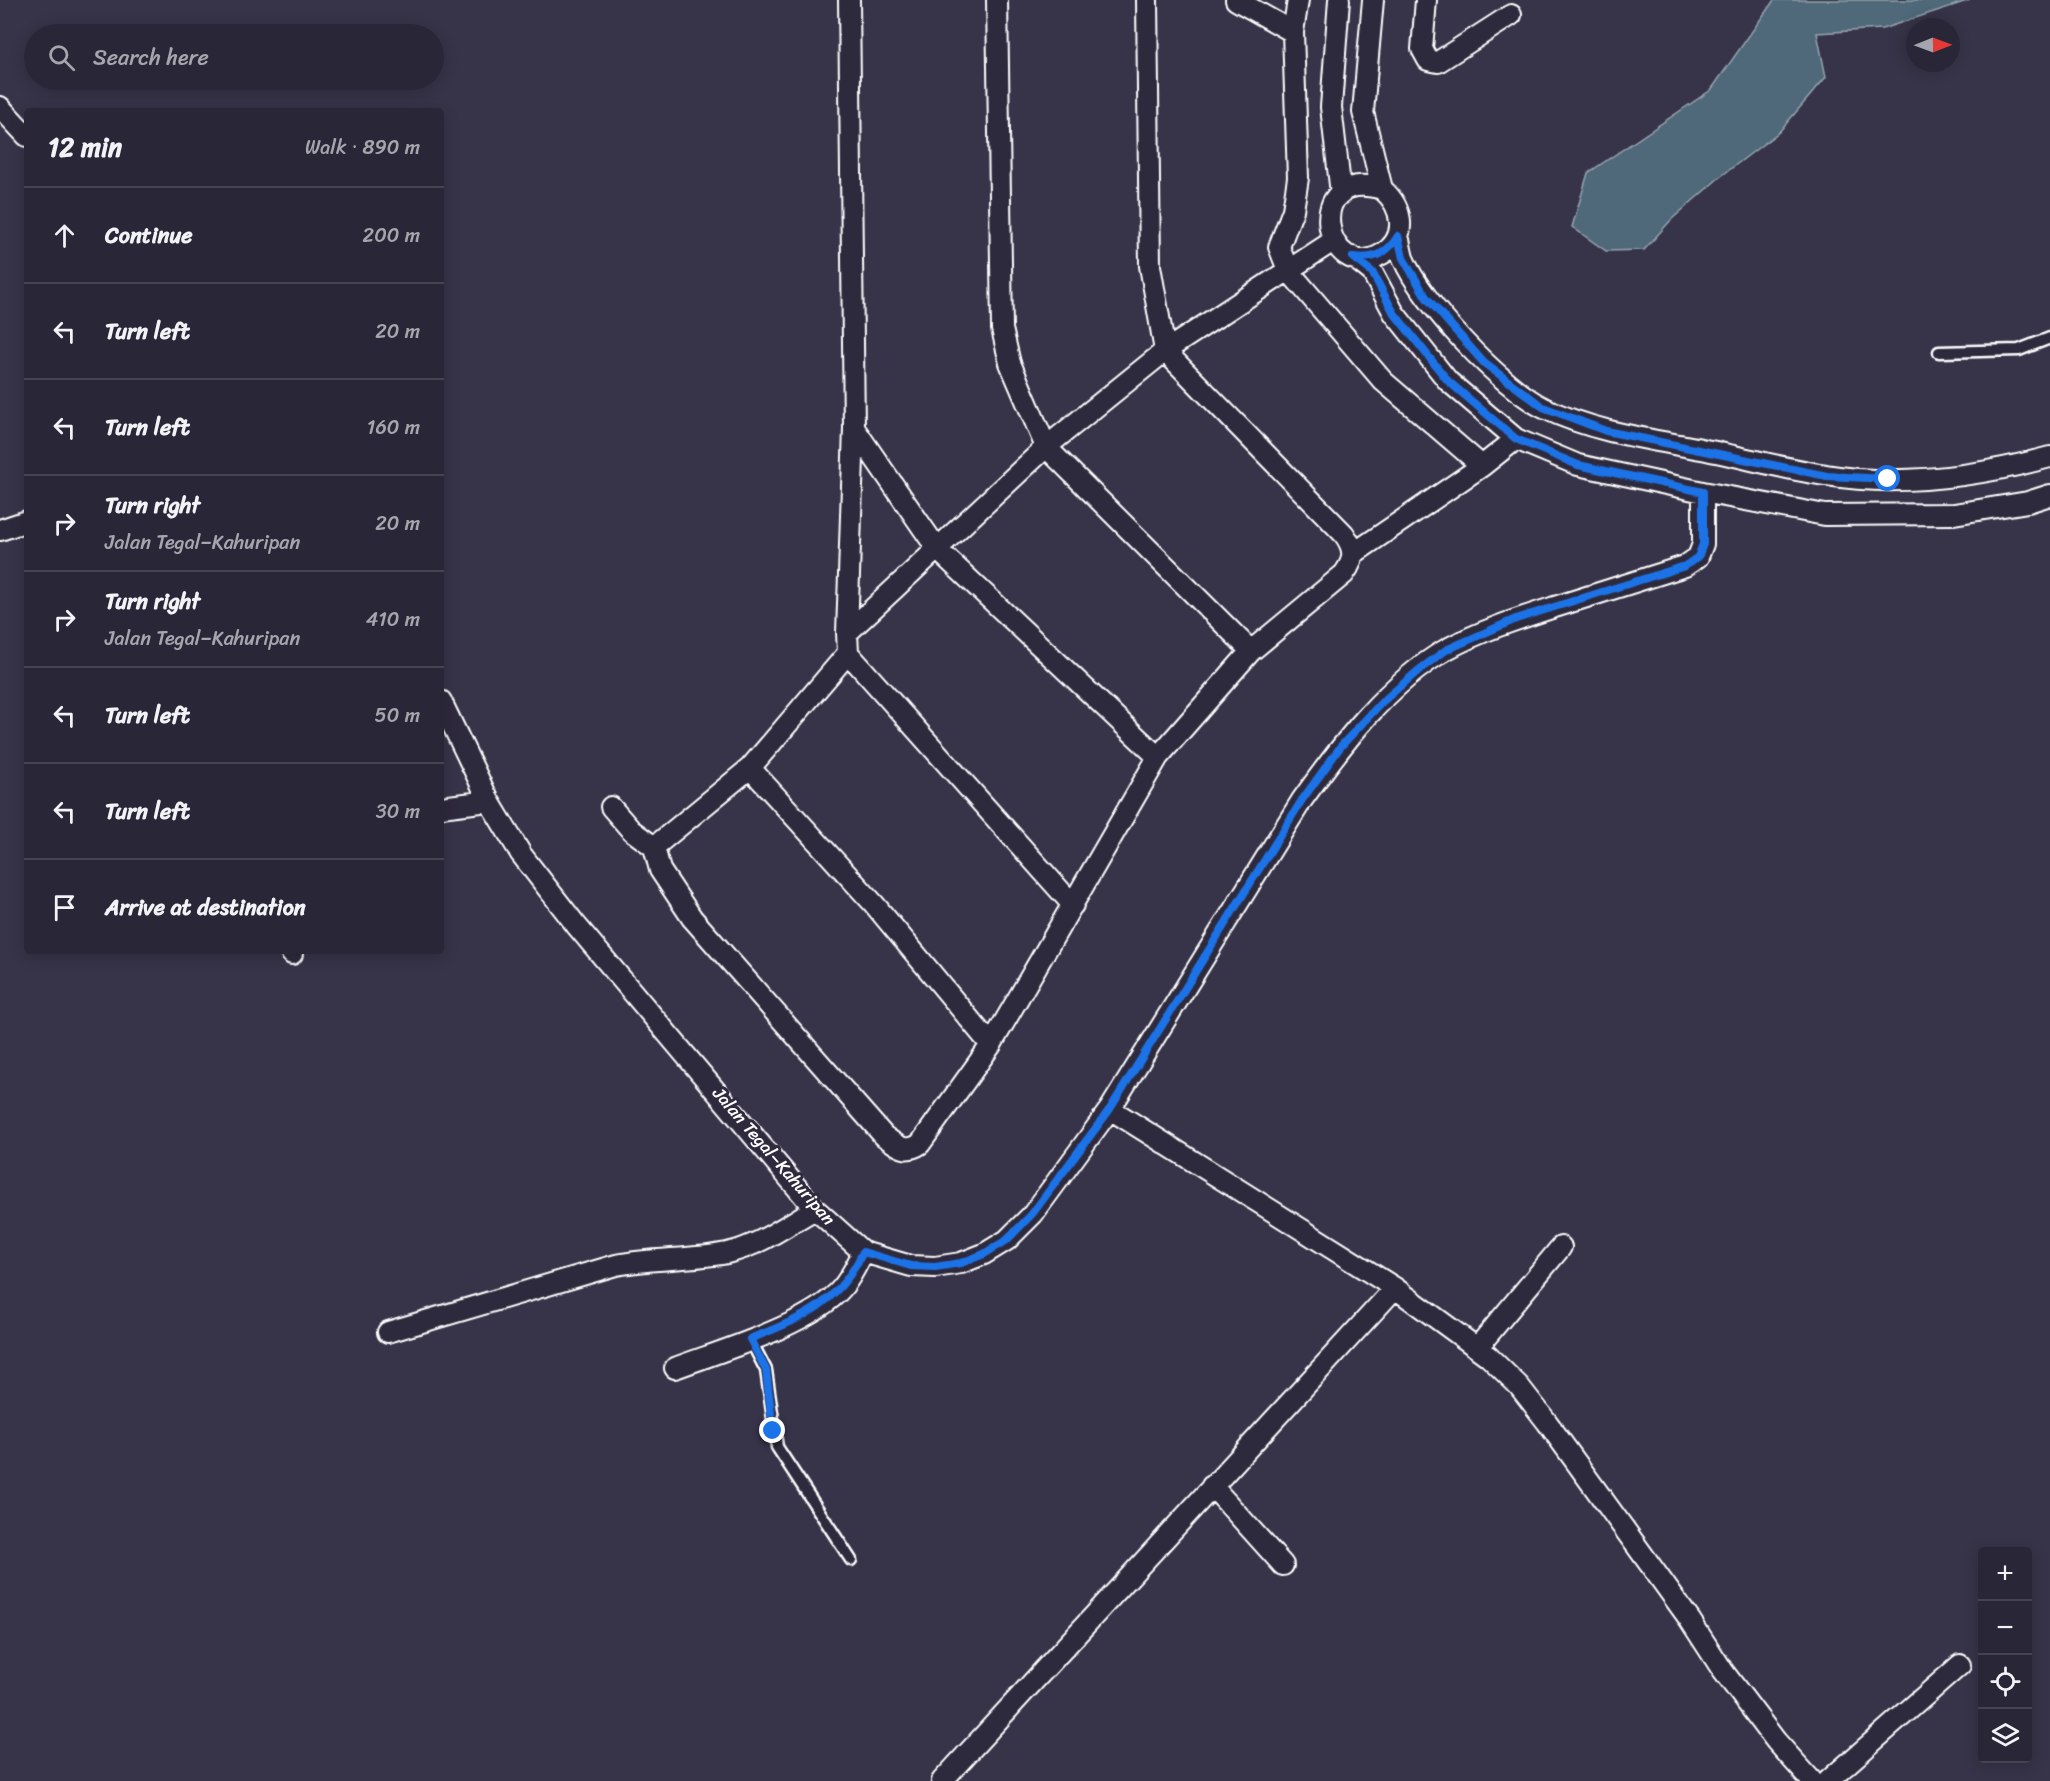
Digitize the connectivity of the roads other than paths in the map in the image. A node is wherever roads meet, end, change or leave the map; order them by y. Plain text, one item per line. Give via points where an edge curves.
1 (849, 0) edge
2 (997, 0) edge
3 (1147, 0) edge
4 (1236, 0) edge
5 (1298, 0) edge
6 (1339, 0) edge
7 (1374, 0) edge
8 (1426, 0) edge
9 (1511, 15) dead end
10 (1293, 32) junction
11 (0, 107) edge
12 (24, 133) edge
13 (1382, 189) junction
14 (1341, 194) junction
15 (1398, 236) junction
16 (1333, 241) junction
17 (1353, 257) junction
18 (1288, 270) junction
19 (2050, 338) edge
20 (1165, 351) junction
21 (1939, 352) dead end
22 (854, 428) junction
23 (1516, 439) junction
24 (1046, 447) junction
25 (2050, 457) edge
26 (1482, 466) junction
27 (1703, 492) junction
28 (2050, 495) edge
29 (24, 522) edge
30 (0, 530) edge
31 (938, 550) junction
32 (1353, 554) junction
33 (847, 633) junction
34 (1251, 651) junction
35 (848, 653) junction
36 (444, 706) edge
37 (1158, 757) junction
38 (750, 768) junction
39 (489, 801) junction
40 (444, 807) edge
41 (611, 807) dead end
42 (654, 847) junction
43 (1073, 905) junction
44 (991, 1045) junction
45 (1110, 1109) junction
46 (815, 1209) junction
47 (1561, 1247) dead end
48 (863, 1252) junction
49 (1395, 1288) junction
50 (388, 1332) dead end
51 (750, 1339) junction
52 (1478, 1347) junction
53 (675, 1368) dead end
54 (1212, 1486) junction
55 (851, 1560) dead end
56 (1283, 1565) dead end
57 (1960, 1665) dead end
58 (942, 1781) edge
59 (1812, 1781) edge
60 (1828, 1781) edge

1 - 22 street
2 - 24 street via 1002,329 1010,363
3 - 20 street via 1150,266
4 - 10 street
5 - 10 street
6 - 14 street via 1331,107
7 - 13 street via 1363,112
8 - 9 street via 1422,50 1428,60 1438,62
10 - 18 street via 1298,178 1293,210 1279,247
11 - 12 street
13 - 14 street via 1368,185
13 - 15 street via 1399,209
14 - 16 street via 1328,216
15 - 17 street via 1380,255 1367,259
15 - 25 street via 1403,258 1426,297 1484,363 1543,407 1606,431 1827,476 1950,476
16 - 17 street
16 - 18 street
17 - 23 street via 1372,272 1394,313 1448,381
18 - 20 street
18 - 26 street via 1383,381
19 - 21 lane via 2019,350
20 - 24 street
20 - 32 street via 1344,534
22 - 31 street
22 - 33 street
23 - 26 street
23 - 27 street via 1578,465
24 - 31 street
24 - 34 street
26 - 32 street
27 - 28 street via 1825,515 1954,514
27 - 45 street, Jalan Tegal–Kahuripan via 1703,544 1698,557 1685,566 1474,636 1446,650 1382,702 1341,746 1302,800
29 - 30 street
31 - 33 street
31 - 37 street
32 - 34 street via 1344,574
33 - 35 street
34 - 37 street
35 - 38 street
35 - 43 street
36 - 39 street, Jalan Tegal–Kahuripan
37 - 43 street
38 - 42 street
38 - 44 street via 874,904
39 - 40 street
39 - 46 street, Jalan Tegal–Kahuripan via 521,854 576,925
41 - 42 street via 631,830
42 - 44 street via 660,870 692,918 884,1136 900,1147 907,1149 920,1144
43 - 44 street
45 - 48 street, Jalan Tegal–Kahuripan via 1032,1214 1007,1240 984,1254 935,1267 889,1262
45 - 49 street
46 - 48 street, Jalan Tegal–Kahuripan
46 - 50 street via 754,1244 727,1253 616,1265
47 - 52 street
48 - 51 street via 841,1290 799,1319
49 - 52 street
49 - 54 street
51 - 53 street
51 - 55 lane via 766,1370 777,1447
52 - 59 street via 1519,1386 1540,1413 1723,1671
54 - 56 street
54 - 58 street
57 - 60 street

